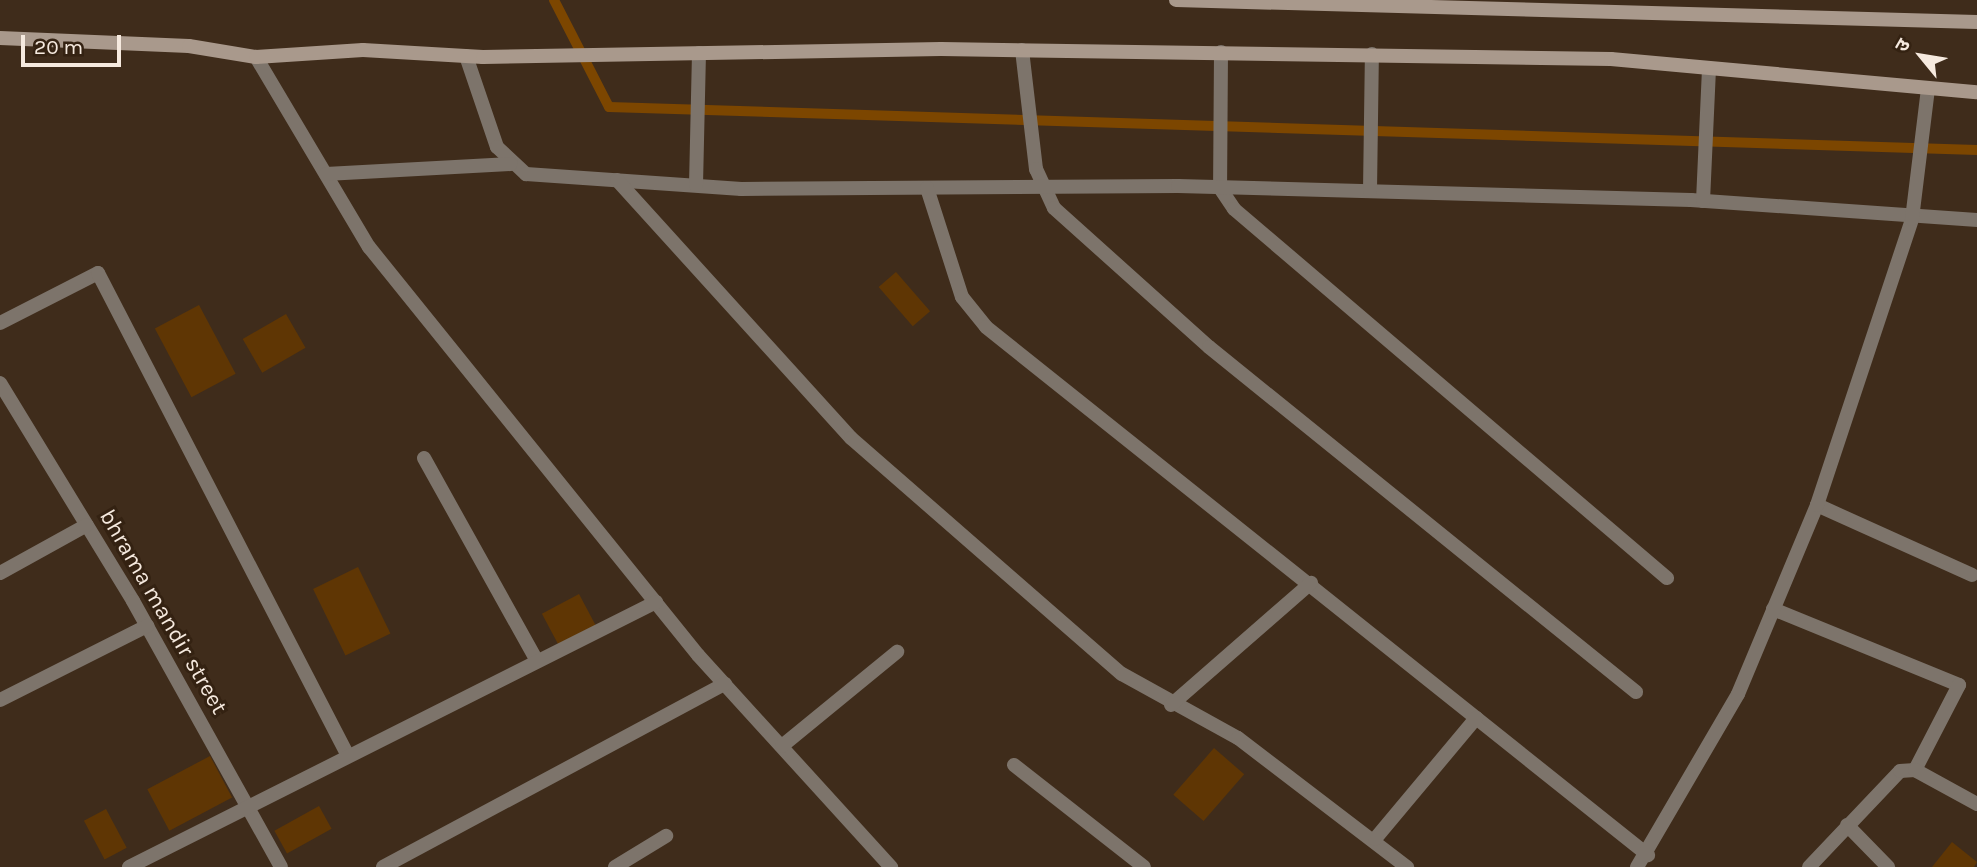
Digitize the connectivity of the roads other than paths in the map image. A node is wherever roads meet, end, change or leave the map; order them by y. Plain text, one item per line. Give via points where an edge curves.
1 (1176, 0) edge
2 (1977, 22) edge
3 (0, 38) edge
4 (1023, 50) junction
5 (1221, 52) junction
6 (699, 53) junction
7 (1372, 54) junction
8 (466, 56) junction
9 (256, 57) junction
10 (1709, 68) junction
11 (1928, 89) junction
12 (1977, 92) edge
13 (511, 164) junction
14 (326, 174) junction
15 (617, 180) junction
16 (696, 186) junction
17 (1039, 187) junction
18 (927, 188) junction
19 (1220, 188) junction
20 (1370, 191) junction
21 (1703, 201) junction
22 (1912, 219) junction
23 (1977, 220) edge
24 (0, 323) edge
25 (2, 390) edge
26 (424, 458) dead end
27 (1817, 505) junction
28 (87, 525) junction
29 (0, 573) edge
30 (1972, 575) dead end
31 (1667, 578) dead end
32 (1311, 583) junction
33 (656, 602) junction
34 (1773, 610) junction
35 (147, 626) junction
36 (897, 652) dead end
37 (537, 661) junction
38 (725, 684) junction
39 (1636, 692) dead end
40 (0, 700) edge
41 (1171, 705) junction
42 (1476, 718) junction
43 (782, 746) junction
44 (347, 754) junction
45 (1014, 765) dead end
46 (1915, 770) junction
47 (246, 804) junction
48 (1977, 804) edge
49 (1847, 825) junction
50 (667, 836) dead end
51 (1375, 839) junction
52 (1648, 855) junction
53 (129, 867) edge
54 (281, 867) edge
55 (383, 867) edge
56 (615, 867) edge
57 (891, 867) edge
58 (1144, 867) edge
59 (1407, 867) edge
60 (1637, 867) edge
61 (1809, 867) edge
62 (1888, 867) edge

1 - 2 street
3 - 9 street via 189,46
4 - 5 street
4 - 6 street
4 - 17 street
5 - 7 street
5 - 19 street
6 - 8 street
6 - 16 street
7 - 10 street
7 - 20 street
8 - 9 street via 363,50
8 - 13 street via 497,147
9 - 14 street
10 - 11 street
10 - 21 street
11 - 12 street
11 - 22 street
13 - 14 street
13 - 15 street via 526,174
14 - 33 street via 369,247
15 - 16 street
15 - 41 street via 851,438 1122,674
16 - 18 street
17 - 18 street
17 - 19 street
17 - 39 street via 1054,208 1209,347
18 - 32 street via 962,296 986,327
19 - 20 street
19 - 31 street via 1250,228
20 - 21 street
21 - 22 street
22 - 23 street
22 - 27 street
24 - 44 street via 98,273
25 - 28 street, bhrama mandir street
26 - 37 street
27 - 30 street
27 - 34 street
28 - 29 street
28 - 35 street, bhrama mandir street
32 - 41 street
32 - 42 street
33 - 37 street
33 - 38 street
34 - 46 street via 1959,685
34 - 52 street via 1738,694
35 - 40 street
35 - 47 street, bhrama mandir street
36 - 43 street
37 - 44 street
38 - 43 street
38 - 55 street
41 - 51 street via 1238,738
42 - 51 street
42 - 52 street
43 - 57 street
44 - 47 street
45 - 58 street
46 - 48 street
46 - 49 street via 1886,779
47 - 53 street
47 - 54 street, bhrama mandir street
49 - 61 street
49 - 62 street
50 - 56 street
51 - 59 street
52 - 60 street

